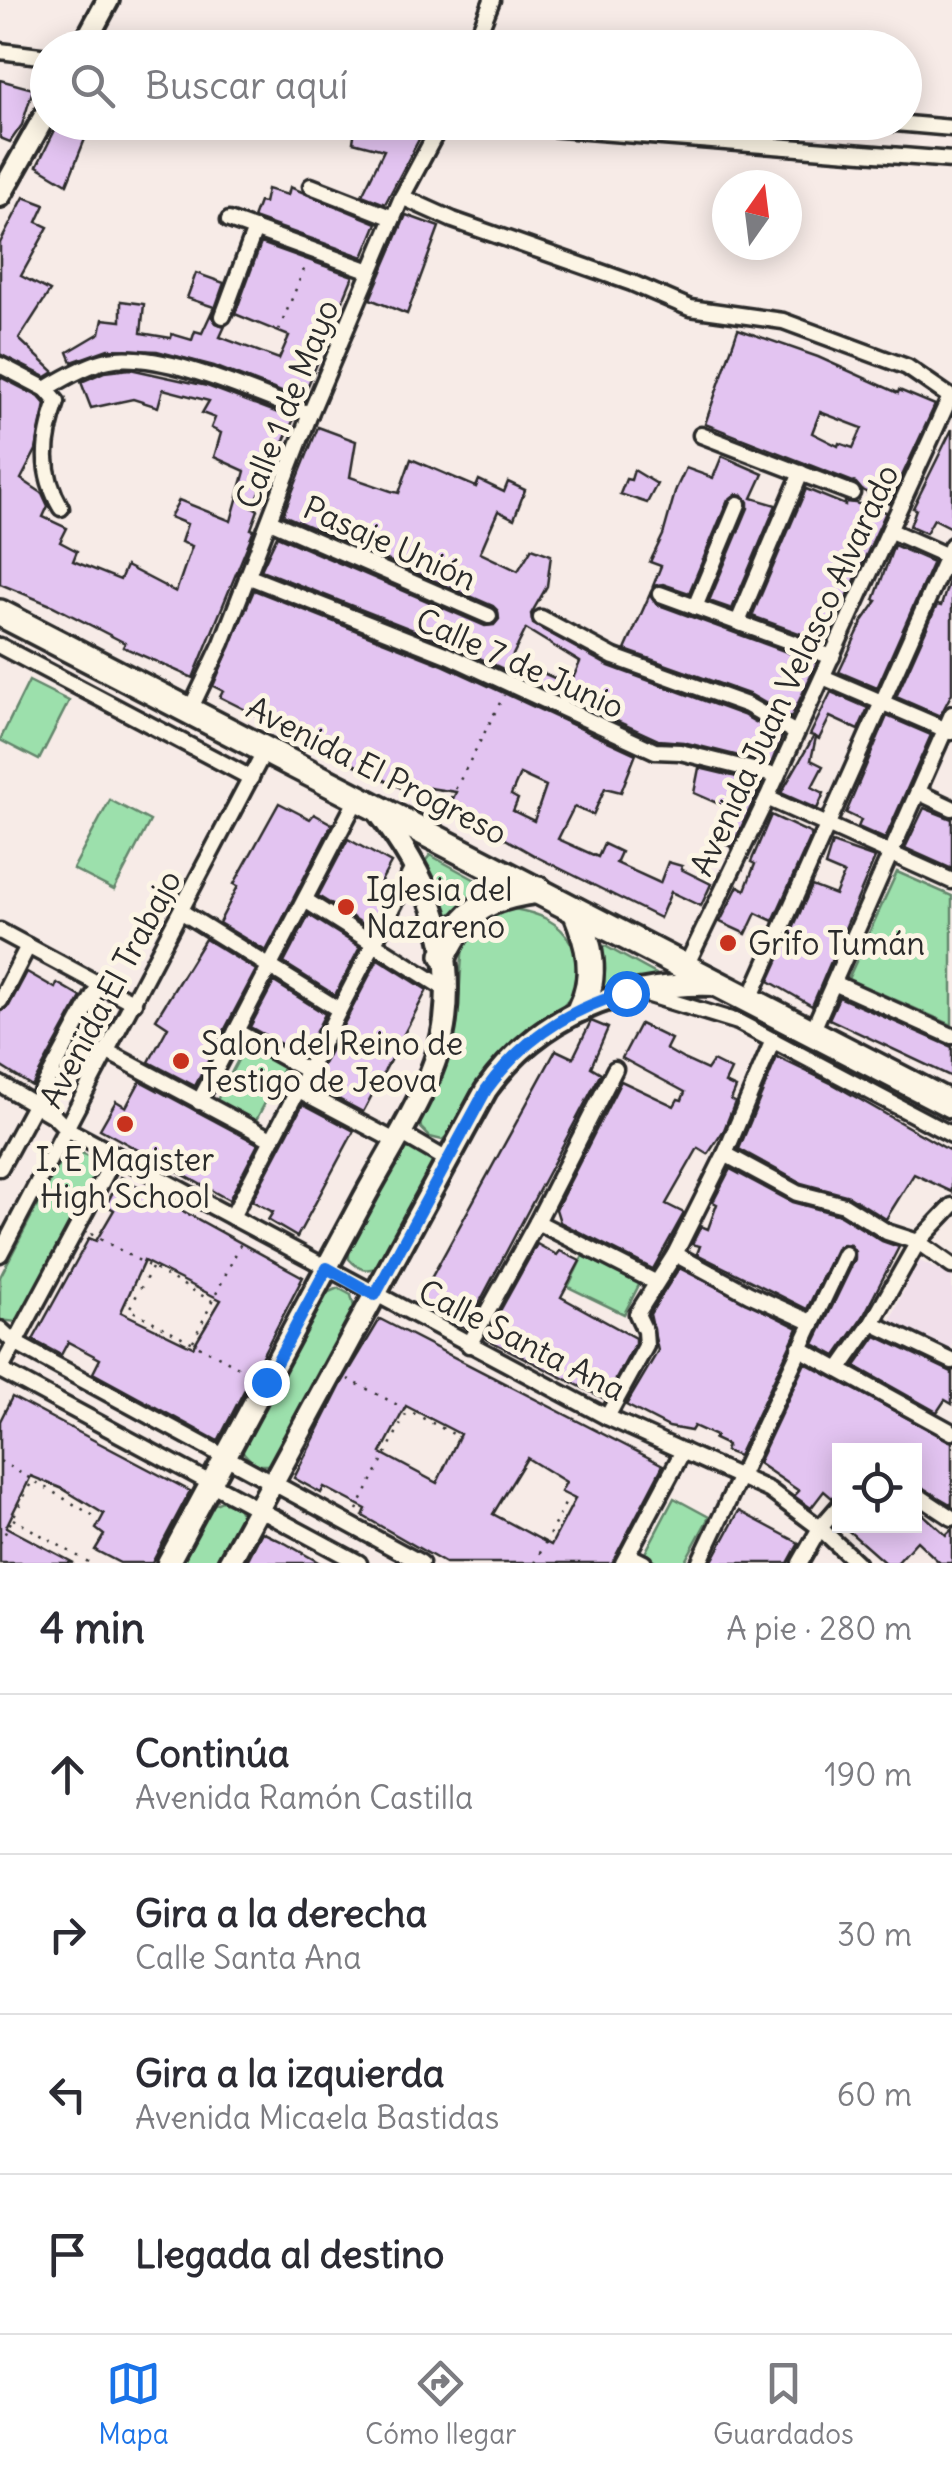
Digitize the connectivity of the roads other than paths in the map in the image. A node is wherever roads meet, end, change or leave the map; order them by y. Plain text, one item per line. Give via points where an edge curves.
1 (108, 0) edge
2 (492, 0) edge
3 (92, 30) edge
4 (480, 30) edge
5 (0, 51) edge
6 (30, 54) edge
7 (922, 125) edge
8 (952, 128) edge
9 (31, 140) edge
10 (432, 140) edge
11 (699, 140) edge
12 (952, 160) edge
13 (312, 186) dead end
14 (0, 196) edge
15 (402, 197) junction
16 (392, 218) junction
17 (229, 220) dead end
18 (255, 229) junction
19 (370, 272) junction
20 (223, 316) dead end
21 (0, 365) edge
22 (46, 389) junction
23 (951, 398) edge
24 (310, 414) junction
25 (701, 434) dead end
26 (801, 474) junction
27 (852, 494) dead end
28 (738, 504) dead end
29 (61, 508) dead end
30 (270, 521) junction
31 (891, 532) junction
32 (950, 553) edge
33 (247, 576) junction
34 (660, 594) dead end
35 (695, 607) junction
36 (0, 613) edge
37 (489, 616) dead end
38 (541, 618) dead end
39 (738, 622) junction
40 (0, 646) edge
41 (832, 657) junction
42 (823, 677) junction
43 (882, 702) junction
44 (190, 710) junction
45 (952, 714) edge
46 (949, 731) edge
47 (796, 733) junction
48 (266, 750) junction
49 (777, 776) junction
50 (251, 778) junction
51 (918, 792) junction
52 (768, 798) junction
53 (365, 800) junction
54 (952, 808) edge
55 (828, 824) junction
56 (892, 854) junction
57 (415, 864) junction
58 (952, 881) edge
59 (540, 890) junction
60 (305, 900) junction
61 (576, 911) junction
62 (182, 912) junction
63 (0, 931) edge
64 (373, 943) junction
65 (28, 946) junction
66 (444, 955) junction
67 (269, 964) junction
68 (686, 966) junction
69 (834, 983) junction
70 (99, 985) junction
71 (723, 986) junction
72 (447, 990) junction
73 (638, 991) junction
74 (750, 999) junction
75 (0, 1001) edge
76 (134, 1003) junction
77 (581, 1008) junction
78 (338, 1009) junction
79 (236, 1030) junction
80 (812, 1032) junction
81 (952, 1036) edge
82 (773, 1040) junction
83 (108, 1052) junction
84 (306, 1070) junction
85 (615, 1070) dead end
86 (0, 1084) edge
87 (297, 1089) junction
88 (199, 1102) junction
89 (35, 1104) junction
90 (952, 1105) edge
91 (67, 1129) junction
92 (397, 1136) junction
93 (952, 1136) edge
94 (271, 1139) junction
95 (725, 1154) junction
96 (116, 1155) junction
97 (449, 1160) junction
98 (0, 1168) edge
99 (952, 1206) edge
100 (232, 1217) junction
101 (537, 1222) junction
102 (918, 1242) junction
103 (0, 1254) edge
104 (675, 1254) junction
105 (845, 1254) dead end
106 (952, 1266) edge
107 (327, 1268) junction
108 (655, 1282) junction
109 (375, 1295) junction
110 (812, 1322) junction
111 (872, 1323) junction
112 (0, 1328) edge
113 (15, 1343) junction
114 (469, 1345) junction
115 (799, 1348) junction
116 (952, 1360) edge
117 (839, 1370) junction
118 (0, 1371) edge
119 (607, 1416) junction
120 (952, 1432) edge
121 (683, 1451) junction
122 (224, 1459) junction
123 (740, 1475) junction
124 (272, 1483) junction
125 (210, 1485) junction
126 (922, 1498) edge
127 (258, 1508) junction
128 (832, 1514) edge
129 (952, 1518) edge
130 (820, 1528) junction
131 (626, 1559) edge
132 (168, 1563) edge
133 (228, 1563) edge
134 (359, 1563) edge
135 (422, 1563) edge
136 (644, 1563) edge
137 (698, 1563) edge
138 (800, 1563) edge
139 (857, 1563) edge

1 - 3 main road
2 - 4 street
5 - 6 street
7 - 8 street
9 - 14 main road
10 - 15 street, Calle 1 de Mayo
11 - 12 street
13 - 16 street
15 - 16 street, Calle 1 de Mayo
15 - 23 street via 690,308 783,321 907,367
16 - 19 street, Calle 1 de Mayo
17 - 18 street
18 - 19 street
18 - 20 street
19 - 24 street, Calle 1 de Mayo
21 - 22 street
22 - 24 street via 108,360 131,360 220,381
22 - 29 street via 56,402 45,443 46,476
23 - 31 street, Avenida Juan Velasco Alvarado
24 - 30 street, Calle 1 de Mayo
25 - 26 street
26 - 27 street
26 - 39 street
28 - 35 street
30 - 33 street, Calle 1 de Mayo
30 - 37 street, Pasaje Unión
31 - 32 street
31 - 41 street, Avenida Juan Velasco Alvarado
32 - 43 street
33 - 44 street, Calle 1 de Mayo
33 - 49 street, Calle 7 de Junio via 447,655 656,751
34 - 35 street
35 - 39 street
36 - 44 highway, Avenida El Progreso
38 - 47 street via 614,657 747,705
39 - 41 street
40 - 50 street
41 - 42 street, Avenida Juan Velasco Alvarado
42 - 43 street
42 - 47 street, Avenida Juan Velasco Alvarado
43 - 46 street
43 - 55 street
44 - 48 highway, Avenida El Progreso
45 - 46 street
46 - 51 street
47 - 49 street, Avenida Juan Velasco Alvarado
48 - 50 street, Avenida El Trabajo
48 - 53 highway, Avenida El Progreso
49 - 52 street, Avenida Juan Velasco Alvarado
50 - 62 street, Avenida El Trabajo
51 - 54 street
51 - 56 street
52 - 55 street
52 - 68 street, Avenida Juan Velasco Alvarado
53 - 57 main road
53 - 59 highway, Avenida El Progreso
53 - 60 street
55 - 56 street
55 - 74 street
56 - 58 street
56 - 69 street
57 - 64 street
57 - 66 main road via 434,905
59 - 61 highway, Avenida El Progreso
59 - 66 highway via 479,906
60 - 64 street
60 - 67 street
61 - 68 highway, Avenida El Progreso
61 - 77 highway via 591,957
62 - 67 street
62 - 76 street, Avenida El Trabajo
63 - 65 street
64 - 72 street
64 - 78 street
65 - 70 street
65 - 75 street
66 - 72 main road
67 - 78 street
67 - 79 street
68 - 71 highway, Avenida El Progreso
69 - 80 street
69 - 81 street
70 - 76 street
70 - 89 street, Avenida El Trabajo
71 - 73 main road
71 - 74 highway, Avenida El Progreso
72 - 92 main road via 438,1052
73 - 77 main road
73 - 82 street
74 - 80 highway, Avenida El Progreso
76 - 83 street, Avenida El Trabajo
77 - 97 main road via 504,1065
78 - 84 street
79 - 84 street
79 - 88 street
80 - 90 highway, Avenida El Progreso
82 - 93 street
82 - 95 street
83 - 88 street
83 - 91 street, Avenida El Trabajo
84 - 87 street
85 - 101 street
86 - 89 street, Calle Santa Ana
87 - 92 street
87 - 94 street
88 - 94 street
89 - 91 street, Calle Santa Ana
89 - 98 street, Avenida El Trabajo
91 - 96 street, Calle Santa Ana
91 - 103 street, Avenida El Trabajo
92 - 97 street
92 - 107 main road
94 - 100 street
95 - 102 street
95 - 104 street
96 - 100 street, Calle Santa Ana
96 - 113 street
97 - 109 main road
99 - 102 street
100 - 107 street, Calle Santa Ana
101 - 108 street
101 - 114 street
102 - 106 street
102 - 111 street
104 - 108 street
104 - 110 street
105 - 110 street
107 - 109 street, Calle Santa Ana
107 - 122 main road
108 - 119 street via 637,1314 646,1346
109 - 114 street, Calle Santa Ana
109 - 124 main road
110 - 115 street
111 - 116 street
111 - 117 street
112 - 113 street
113 - 118 street
113 - 122 street
114 - 119 street, Calle Santa Ana
115 - 117 street
115 - 123 street
117 - 120 street
118 - 125 street
119 - 121 street, Calle Santa Ana
121 - 123 street, Calle Santa Ana
121 - 131 street
122 - 124 street
122 - 125 main road
123 - 130 street, Calle Santa Ana
123 - 137 street
124 - 127 main road
124 - 135 street
125 - 127 street
125 - 132 main road
126 - 129 street
127 - 133 main road
127 - 134 street
128 - 130 street
130 - 138 street
130 - 139 street, Calle Santa Ana
131 - 136 street

